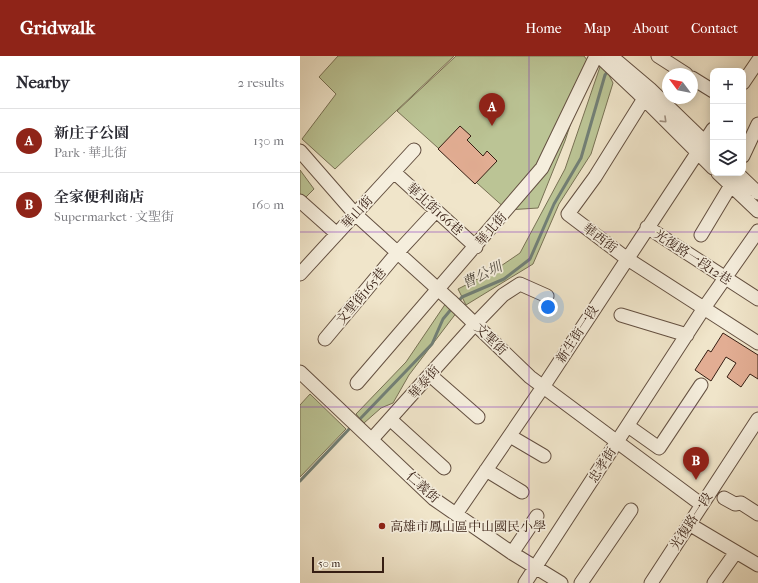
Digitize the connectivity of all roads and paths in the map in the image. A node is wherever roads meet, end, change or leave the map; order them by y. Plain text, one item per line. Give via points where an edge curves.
1 (658, 56) edge
2 (602, 57) edge
3 (758, 61) edge
4 (677, 68) edge
5 (746, 79) edge
6 (698, 82) edge
7 (710, 89) edge
8 (646, 94) junction
9 (757, 128) edge
10 (710, 136) edge
11 (705, 148) edge
12 (414, 150) dead end
13 (746, 150) edge
14 (300, 151) edge
15 (710, 160) edge
16 (394, 172) junction
17 (734, 177) edge
18 (758, 193) edge
19 (300, 200) edge
20 (436, 210) junction
21 (758, 211) edge
22 (355, 214) junction
23 (647, 228) junction
24 (758, 231) edge
25 (337, 234) junction
26 (701, 235) dead end
27 (476, 247) junction
28 (397, 253) junction
29 (626, 258) junction
30 (300, 274) edge
31 (726, 278) junction
32 (438, 290) junction
33 (548, 296) dead end
34 (758, 299) edge
35 (704, 308) junction
36 (621, 315) dead end
37 (475, 324) junction
38 (687, 335) junction
39 (325, 339) dead end
40 (758, 343) edge
41 (300, 372) edge
42 (430, 375) junction
43 (357, 383) dead end
44 (701, 385) dead end
45 (543, 387) junction
46 (478, 417) dead end
47 (758, 419) edge
48 (391, 420) junction
49 (628, 426) junction
50 (510, 436) junction
51 (372, 439) junction
52 (617, 442) junction
53 (544, 456) dead end
54 (444, 468) dead end
55 (486, 470) junction
56 (522, 492) dead end
57 (724, 498) dead end
58 (702, 505) junction
59 (631, 510) dead end
60 (456, 514) junction
61 (758, 514) edge
62 (537, 516) dead end
63 (689, 524) junction
64 (736, 552) junction
65 (512, 553) junction
66 (758, 565) edge
67 (536, 567) junction
68 (525, 583) edge
69 (561, 583) edge
70 (581, 583) edge
71 (651, 583) edge
72 (714, 583) edge

1 - 4 street
2 - 8 street via 621,71 636,91
2 - 27 street, 華北街 via 542,168
3 - 5 street
6 - 7 street
8 - 11 street
8 - 29 street, 華西街 via 595,177 568,214
9 - 13 street
10 - 11 street, 新生街一段
11 - 15 street
11 - 23 street, 新生街一段
12 - 16 street, 華山街
14 - 22 street, 文聖街
16 - 20 street, 華北街166巷
16 - 22 street, 華山街
17 - 18 street
17 - 21 street
17 - 26 street
19 - 25 street
20 - 27 street, 華北街166巷
20 - 28 street, 文聖街165巷
22 - 25 street, 華山街
22 - 28 street, 文聖街
23 - 29 street, 新生街一段
23 - 31 street, 光復路一段12巷
24 - 31 street
25 - 30 street, 華山街
27 - 32 street, 華北街
28 - 32 street, 文聖街
28 - 39 street, 文聖街165巷
29 - 35 street, 華西街
29 - 45 street, 新生街一段
31 - 34 street, 光復路一段12巷
31 - 35 street
32 - 37 street, 文聖街
32 - 43 street, 華北街
33 - 37 street, 華泰街 via 520,284 503,295
35 - 38 street, 忠孝街
35 - 40 street, 華西街
36 - 38 street
37 - 42 street, 華泰街
37 - 45 street, 文聖街
38 - 49 street, 忠孝街
41 - 51 street, 仁義街
42 - 46 street
42 - 48 street, 華泰街
44 - 49 street via 659,448
45 - 50 street, 新生街一段
45 - 52 street, 文聖街
47 - 58 street, 光復路一段
48 - 51 street, 華泰街
48 - 54 street
49 - 52 street, 忠孝街
50 - 53 street
50 - 55 street, 新生街一段
51 - 60 street, 仁義街 via 434,499
52 - 58 street, 文聖街
52 - 67 street, 忠孝街
55 - 56 street
55 - 60 street, 新生街一段
57 - 61 street via 735,504 741,503
58 - 63 street, 光復路一段
59 - 70 street
60 - 65 street, 仁義街
62 - 65 street
63 - 64 street
63 - 71 street, 光復路一段
64 - 66 street
64 - 72 street
65 - 67 street, 仁義街
67 - 68 street, 忠孝街
67 - 69 street, 仁義街

